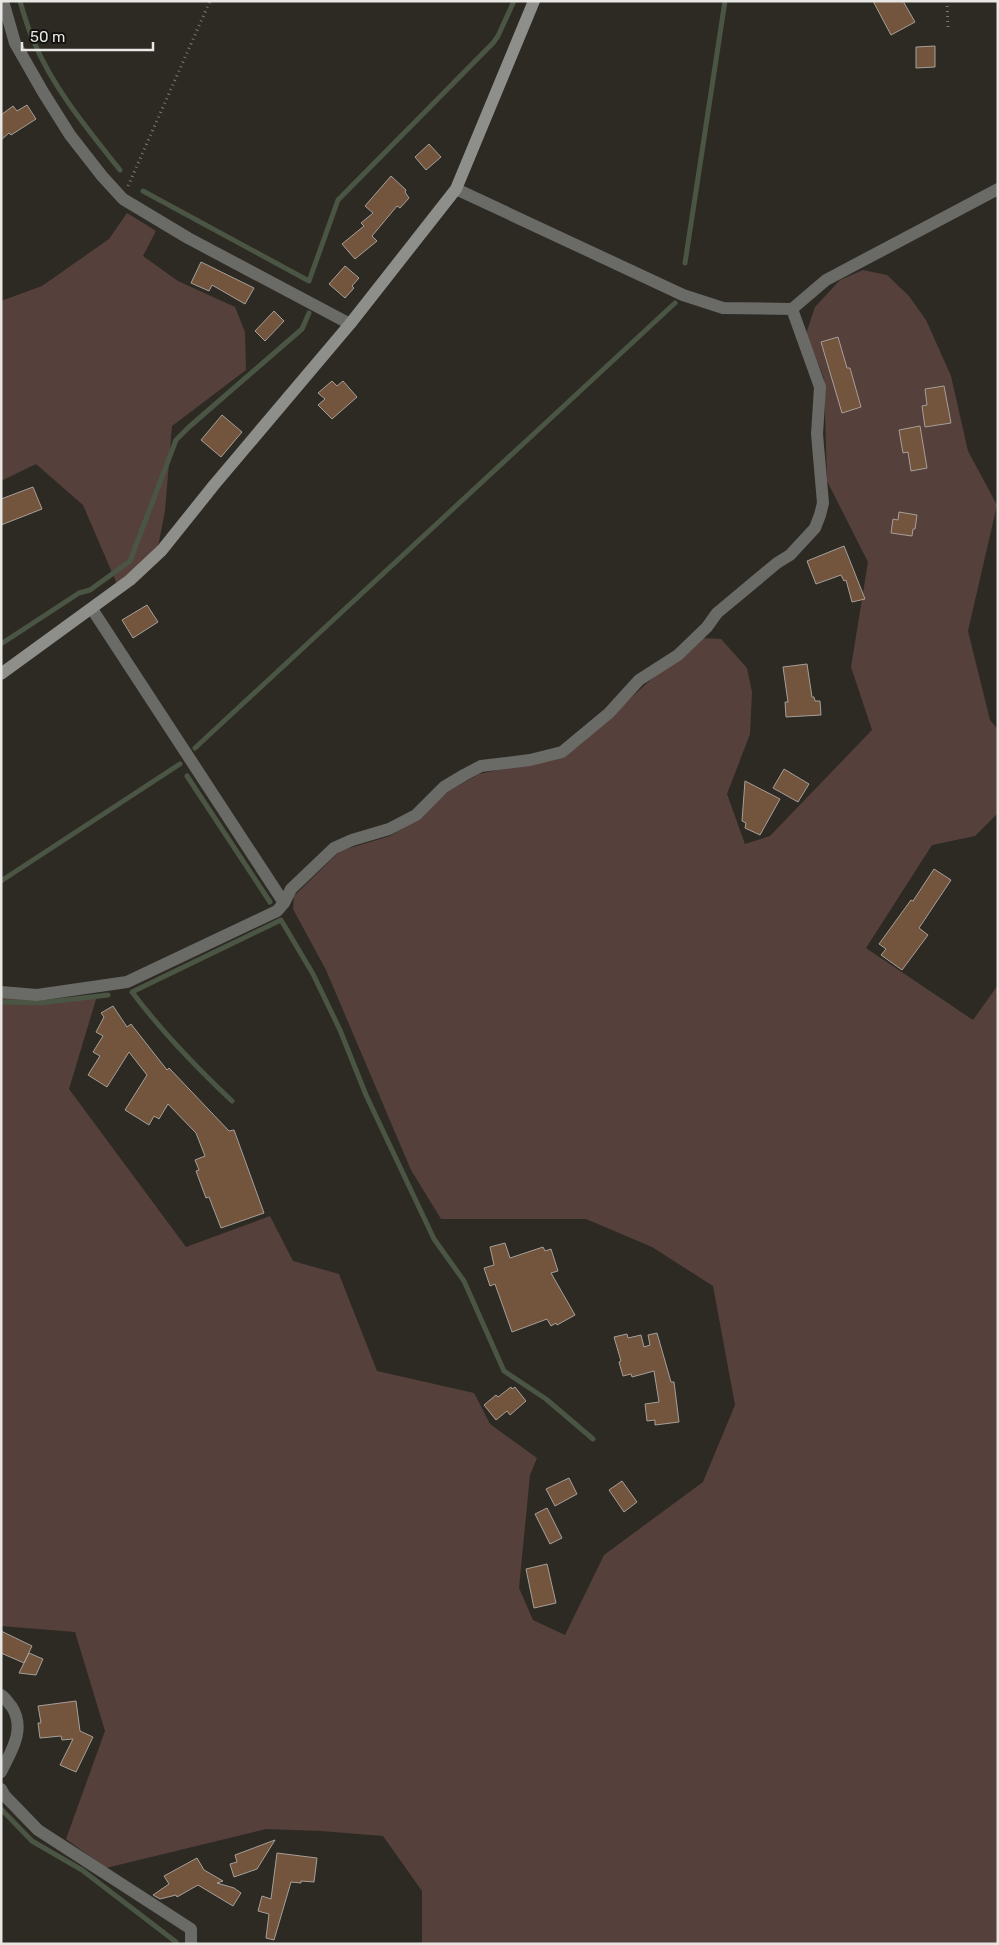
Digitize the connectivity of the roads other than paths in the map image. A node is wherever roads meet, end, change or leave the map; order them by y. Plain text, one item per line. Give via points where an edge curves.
1 (3, 1) edge
2 (534, 1) edge
3 (456, 189) junction
4 (998, 189) edge
5 (792, 308) junction
6 (350, 324) junction
7 (92, 608) junction
8 (1, 674) edge
9 (284, 903) junction
10 (1, 992) edge
11 (1, 1695) edge
12 (1, 1772) edge
13 (1, 1789) edge
14 (190, 1944) edge

1 - 6 street via 15,43 43,92 70,135 122,199
2 - 3 street
3 - 5 street via 683,295 723,308
3 - 6 street
4 - 5 street via 826,280
5 - 9 street via 820,387 817,434 823,502 814,528 790,555 718,613 678,655 639,680 609,713 562,752 481,766 464,775 444,787 416,815 389,829 334,848 291,889
6 - 7 street via 162,550 130,580
7 - 8 street
7 - 9 street
9 - 10 street via 277,911 127,982 37,995
11 - 12 street via 14,1712 18,1726 16,1742
13 - 14 street via 38,1830 190,1930

